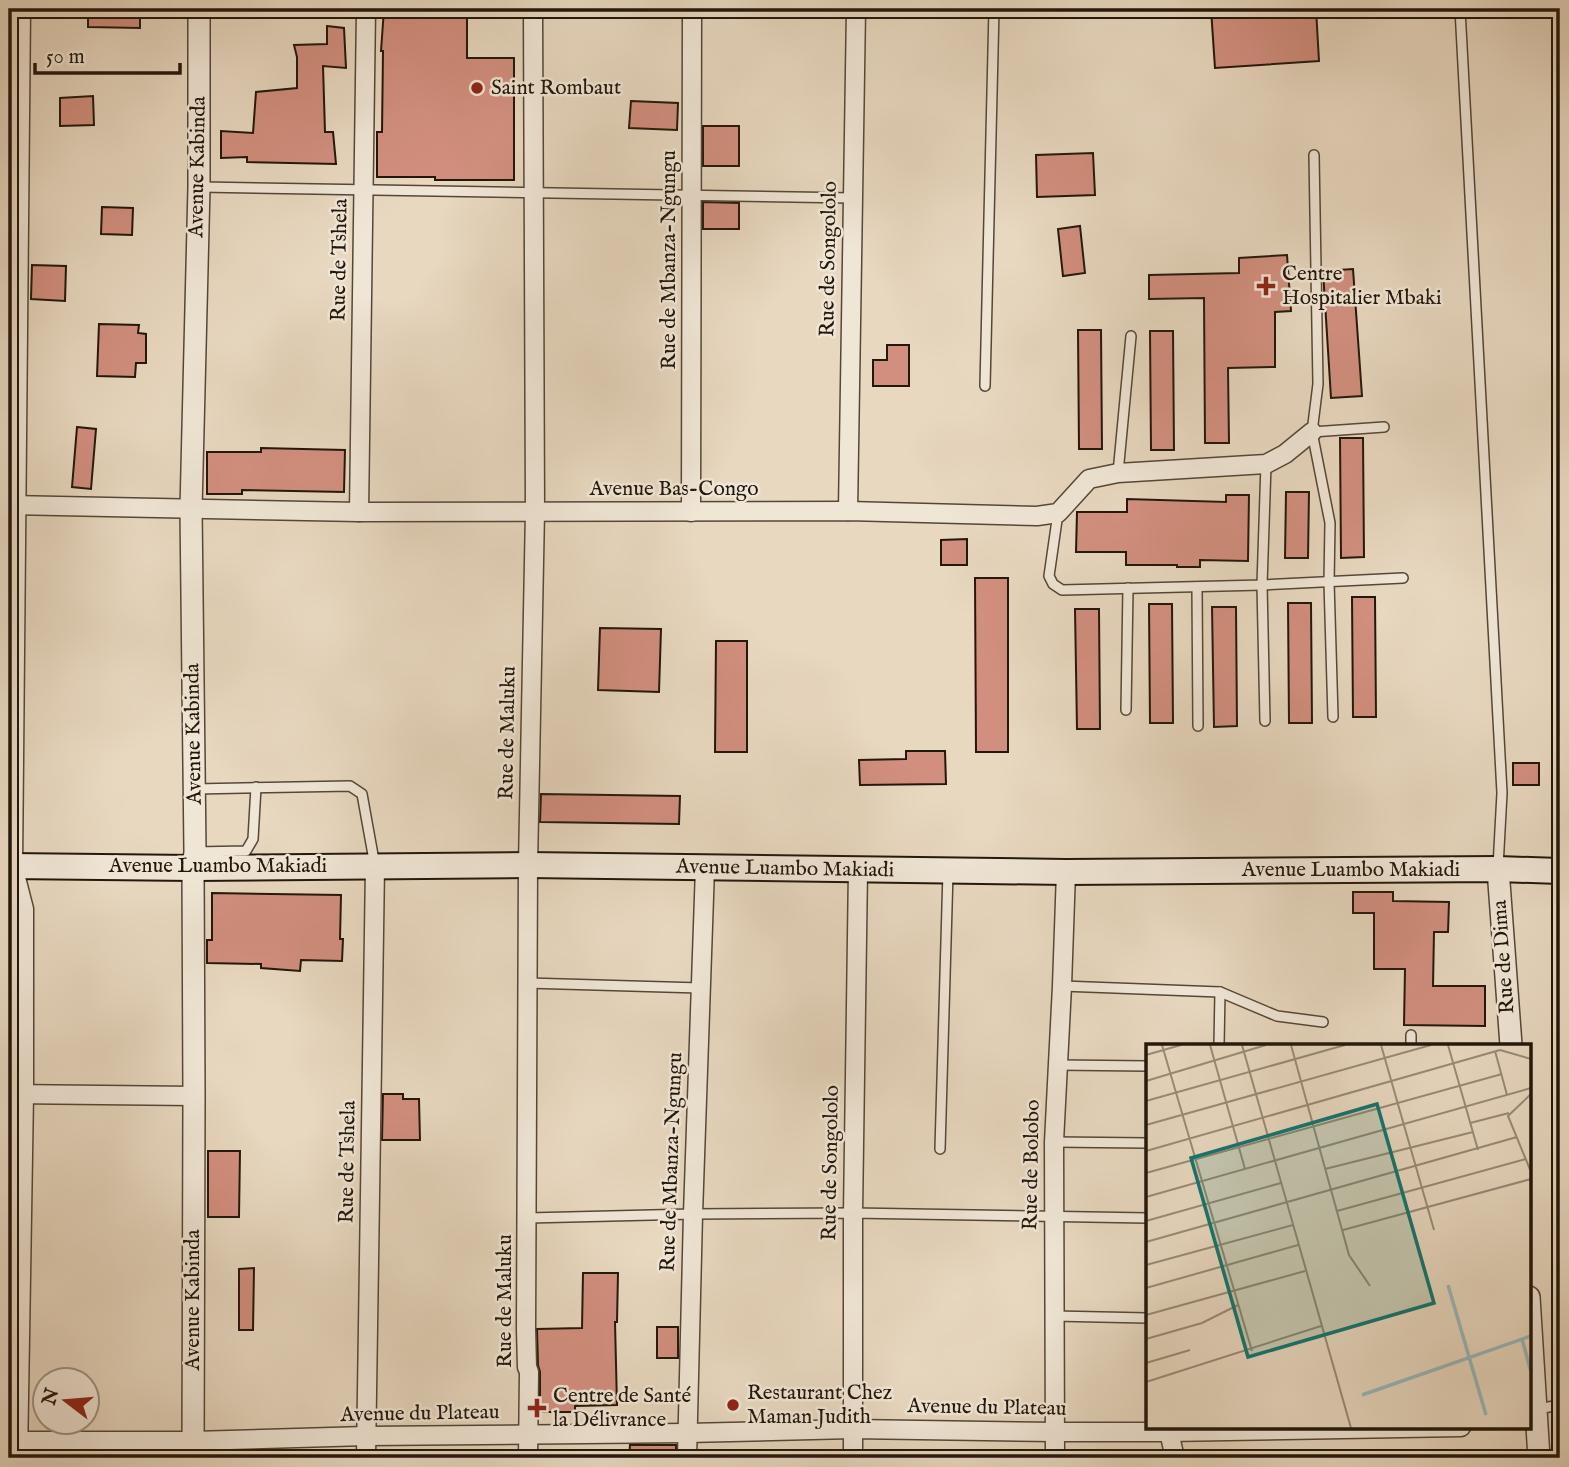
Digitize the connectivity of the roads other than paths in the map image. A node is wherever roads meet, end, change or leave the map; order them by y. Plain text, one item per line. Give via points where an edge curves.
1 (21, 9) edge
2 (199, 9) edge
3 (366, 9) edge
4 (533, 9) edge
5 (692, 9) edge
6 (856, 9) edge
7 (993, 9) edge
8 (1460, 9) edge
9 (1314, 155) dead end
10 (199, 187) junction
11 (363, 190) junction
12 (533, 193) junction
13 (692, 194) junction
14 (853, 198) junction
15 (1131, 335) dead end
16 (985, 386) dead end
17 (1384, 427) dead end
18 (1312, 432) junction
19 (1266, 464) junction
20 (1118, 472) junction
21 (12, 505) edge
22 (191, 509) junction
23 (535, 511) junction
24 (848, 511) junction
25 (359, 512) junction
26 (691, 512) junction
27 (1058, 513) junction
28 (1403, 578) dead end
29 (1329, 582) junction
30 (1262, 586) junction
31 (1197, 587) junction
32 (1128, 588) junction
33 (1126, 710) dead end
34 (1333, 717) dead end
35 (1265, 721) dead end
36 (1198, 726) dead end
37 (256, 787) junction
38 (195, 789) junction
39 (194, 860) junction
40 (528, 865) junction
41 (11, 866) edge
42 (375, 866) junction
43 (705, 868) junction
44 (858, 869) junction
45 (1498, 869) junction
46 (948, 870) junction
47 (1560, 871) edge
48 (1066, 872) junction
49 (527, 983) junction
50 (1062, 986) junction
51 (700, 988) junction
52 (1220, 992) junction
53 (1323, 1023) dead end
54 (1219, 1044) edge
55 (1511, 1044) edge
56 (1057, 1065) junction
57 (1146, 1066) edge
58 (16, 1094) edge
59 (194, 1096) junction
60 (1054, 1142) junction
61 (1146, 1143) edge
62 (940, 1149) dead end
63 (853, 1213) junction
64 (693, 1214) junction
65 (1054, 1216) junction
66 (528, 1218) junction
67 (1146, 1218) edge
68 (1054, 1316) junction
69 (1146, 1318) edge
70 (1530, 1322) edge
71 (1560, 1405) edge
72 (1534, 1420) edge
73 (1303, 1428) edge
74 (852, 1429) junction
75 (1054, 1432) junction
76 (1169, 1432) junction
77 (687, 1433) junction
78 (529, 1435) junction
79 (366, 1436) junction
80 (15, 1447) edge
81 (193, 1450) edge
82 (366, 1458) edge
83 (528, 1458) edge
84 (687, 1458) edge
85 (853, 1458) edge
86 (1055, 1458) edge
87 (1175, 1458) edge
88 (1539, 1458) edge

1 - 21 street
2 - 10 street, Avenue Kabinda
3 - 11 street, Rue de Tshela
4 - 12 street, Rue de Maluku
5 - 13 street, Rue de Mbanza-Ngungu
6 - 14 street, Rue de Songololo
7 - 16 lane
8 - 45 lane via 1502,793
9 - 18 lane via 1318,384
10 - 11 lane
10 - 22 street, Avenue Kabinda
11 - 12 lane
11 - 25 street, Rue de Tshela
12 - 13 lane
12 - 23 street, Rue de Maluku
13 - 14 lane
13 - 26 street, Rue de Mbanza-Ngungu
14 - 24 street, Rue de Songololo
15 - 20 lane
17 - 18 lane
18 - 19 street
18 - 29 lane via 1330,523
19 - 20 street
19 - 30 lane
20 - 27 street via 1089,479
21 - 22 street, Avenue Bas-Congo
21 - 41 street
22 - 25 street, Avenue Bas-Congo
22 - 38 street, Avenue Kabinda
23 - 25 street, Avenue Bas-Congo
23 - 26 street, Avenue Bas-Congo
23 - 40 street, Rue de Maluku
24 - 26 street, Avenue Bas-Congo
24 - 27 street, Avenue Bas-Congo
27 - 32 lane via 1049,576 1053,584 1062,590
28 - 29 lane
29 - 30 lane
29 - 34 lane
30 - 31 lane
30 - 35 lane
31 - 32 lane
31 - 36 lane
32 - 33 lane
37 - 38 lane
37 - 39 lane via 253,839 246,851
37 - 42 lane via 350,786 362,794
38 - 39 street, Avenue Kabinda
39 - 41 main road, Avenue Luambo Makiadi
39 - 42 main road, Avenue Luambo Makiadi
39 - 59 street, Avenue Kabinda
40 - 42 main road, Avenue Luambo Makiadi
40 - 43 main road, Avenue Luambo Makiadi
40 - 49 street, Rue de Maluku
41 - 58 street via 24,909
42 - 79 street, Rue de Tshela
43 - 44 main road, Avenue Luambo Makiadi
43 - 51 street, Rue de Mbanza-Ngungu
44 - 46 main road, Avenue Luambo Makiadi
44 - 63 street, Rue de Songololo
45 - 47 main road, Avenue Luambo Makiadi
45 - 48 main road, Avenue Luambo Makiadi
45 - 55 street, Rue de Dima
46 - 48 main road, Avenue Luambo Makiadi
46 - 62 lane
48 - 50 street, Rue de Bolobo
49 - 51 lane
49 - 66 street, Rue de Maluku
50 - 52 lane
50 - 56 street, Rue de Bolobo
51 - 64 street, Rue de Mbanza-Ngungu
52 - 53 lane via 1277,1016
52 - 54 lane
56 - 57 lane
56 - 60 street, Rue de Bolobo
58 - 59 street
58 - 80 street
59 - 81 street, Avenue Kabinda
60 - 61 lane
60 - 65 street, Rue de Bolobo
63 - 64 lane
63 - 65 lane
63 - 74 street, Rue de Songololo
64 - 66 lane
64 - 77 street, Rue de Mbanza-Ngungu
65 - 67 lane
65 - 68 street, Rue de Bolobo
66 - 78 street, Rue de Maluku
68 - 69 lane
68 - 75 street, Rue de Bolobo
70 - 72 street
71 - 72 lane
72 - 88 street
73 - 76 street, Avenue du Plateau
74 - 75 street, Avenue du Plateau
74 - 77 street, Avenue du Plateau
74 - 85 street, Rue de Songololo
75 - 76 street, Avenue du Plateau
75 - 86 street, Rue de Bolobo
76 - 87 street
77 - 78 street, Avenue du Plateau
77 - 84 street, Rue de Mbanza-Ngungu
78 - 79 street, Avenue du Plateau
78 - 83 street, Rue de Maluku
79 - 81 street, Avenue du Plateau
79 - 82 street, Rue de Tshela
80 - 81 street, Avenue du Plateau

